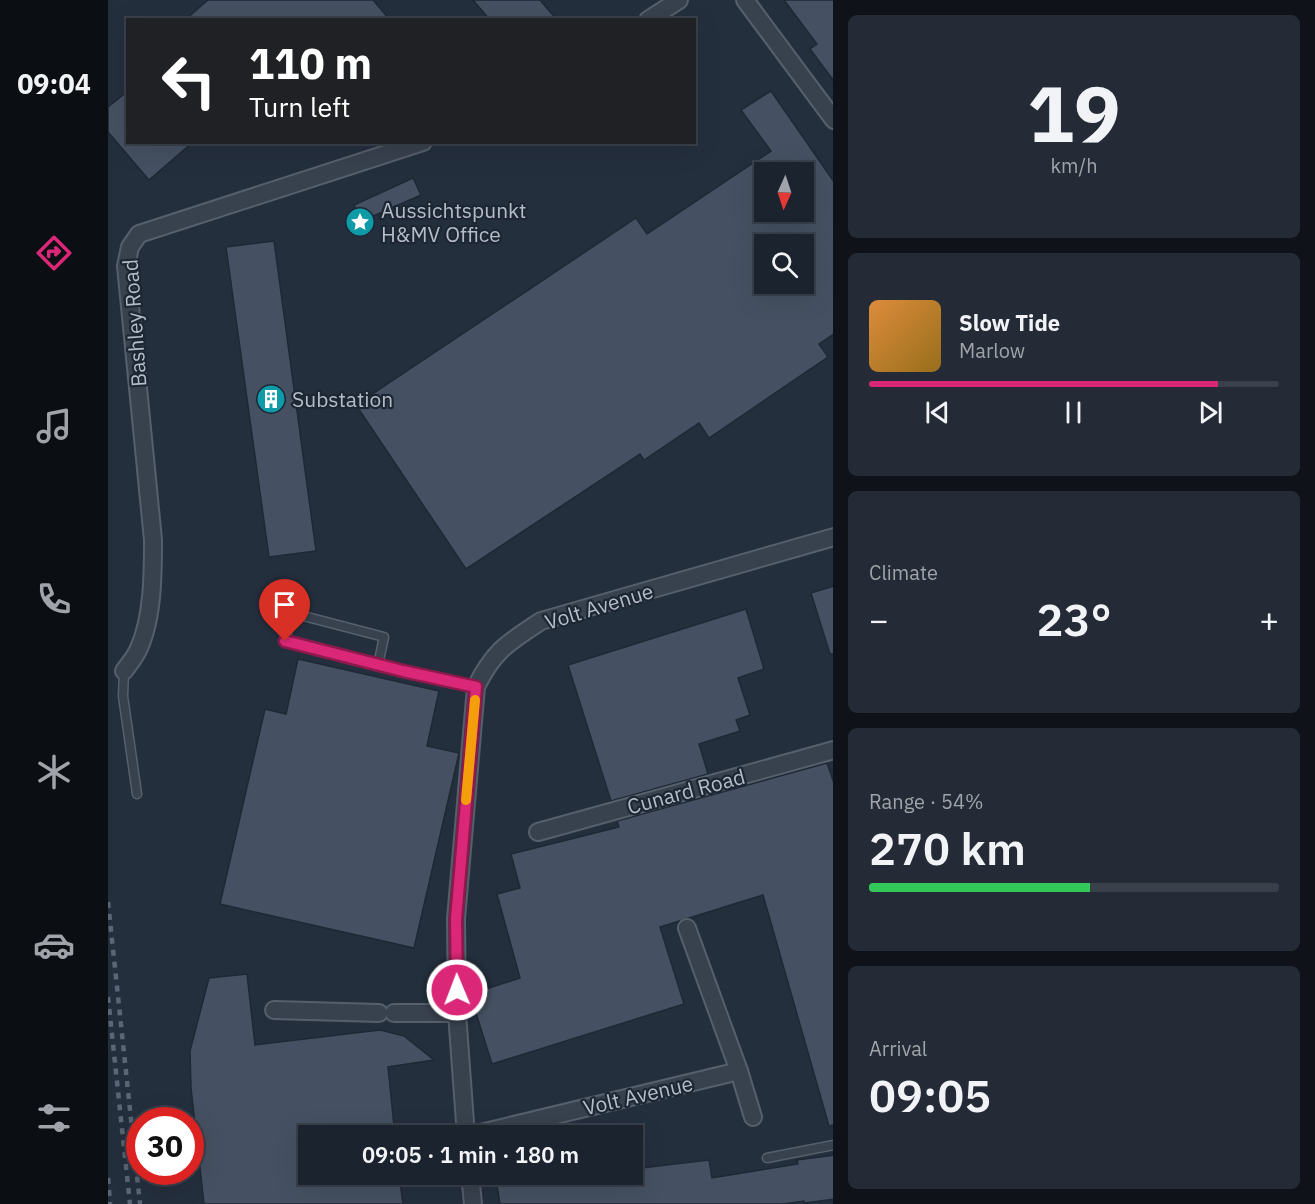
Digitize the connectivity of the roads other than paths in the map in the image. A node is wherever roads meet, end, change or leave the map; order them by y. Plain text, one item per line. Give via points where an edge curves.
1 (678, 0) edge
2 (745, 0) edge
3 (651, 18) edge
4 (833, 119) edge
5 (417, 144) edge
6 (833, 537) edge
7 (378, 665) junction
8 (124, 671) joint
9 (476, 687) junction
10 (833, 750) edge
11 (137, 794) dead end
12 (538, 832) dead end
13 (687, 928) dead end
14 (274, 1010) dead end
15 (457, 1013) junction
16 (739, 1071) junction
17 (753, 1117) dead end
18 (466, 1125) edge
19 (513, 1125) edge
20 (833, 1145) edge
21 (767, 1158) dead end
22 (471, 1185) edge
23 (472, 1204) edge

1 - 3 street
2 - 4 street
5 - 8 street, Bashley Road via 139,234 130,247 126,266 153,560 149,608 140,647
6 - 9 street, Volt Avenue via 542,621 493,656
7 - 7 lane via 285,641 292,613 384,637
7 - 9 lane
8 - 11 lane via 123,696
9 - 15 street, Volt Avenue via 456,919
10 - 12 street, Cunard Road
13 - 16 street
14 - 15 street
15 - 18 street, Volt Avenue
16 - 17 street
16 - 19 street, Volt Avenue
20 - 21 lane
22 - 23 street

